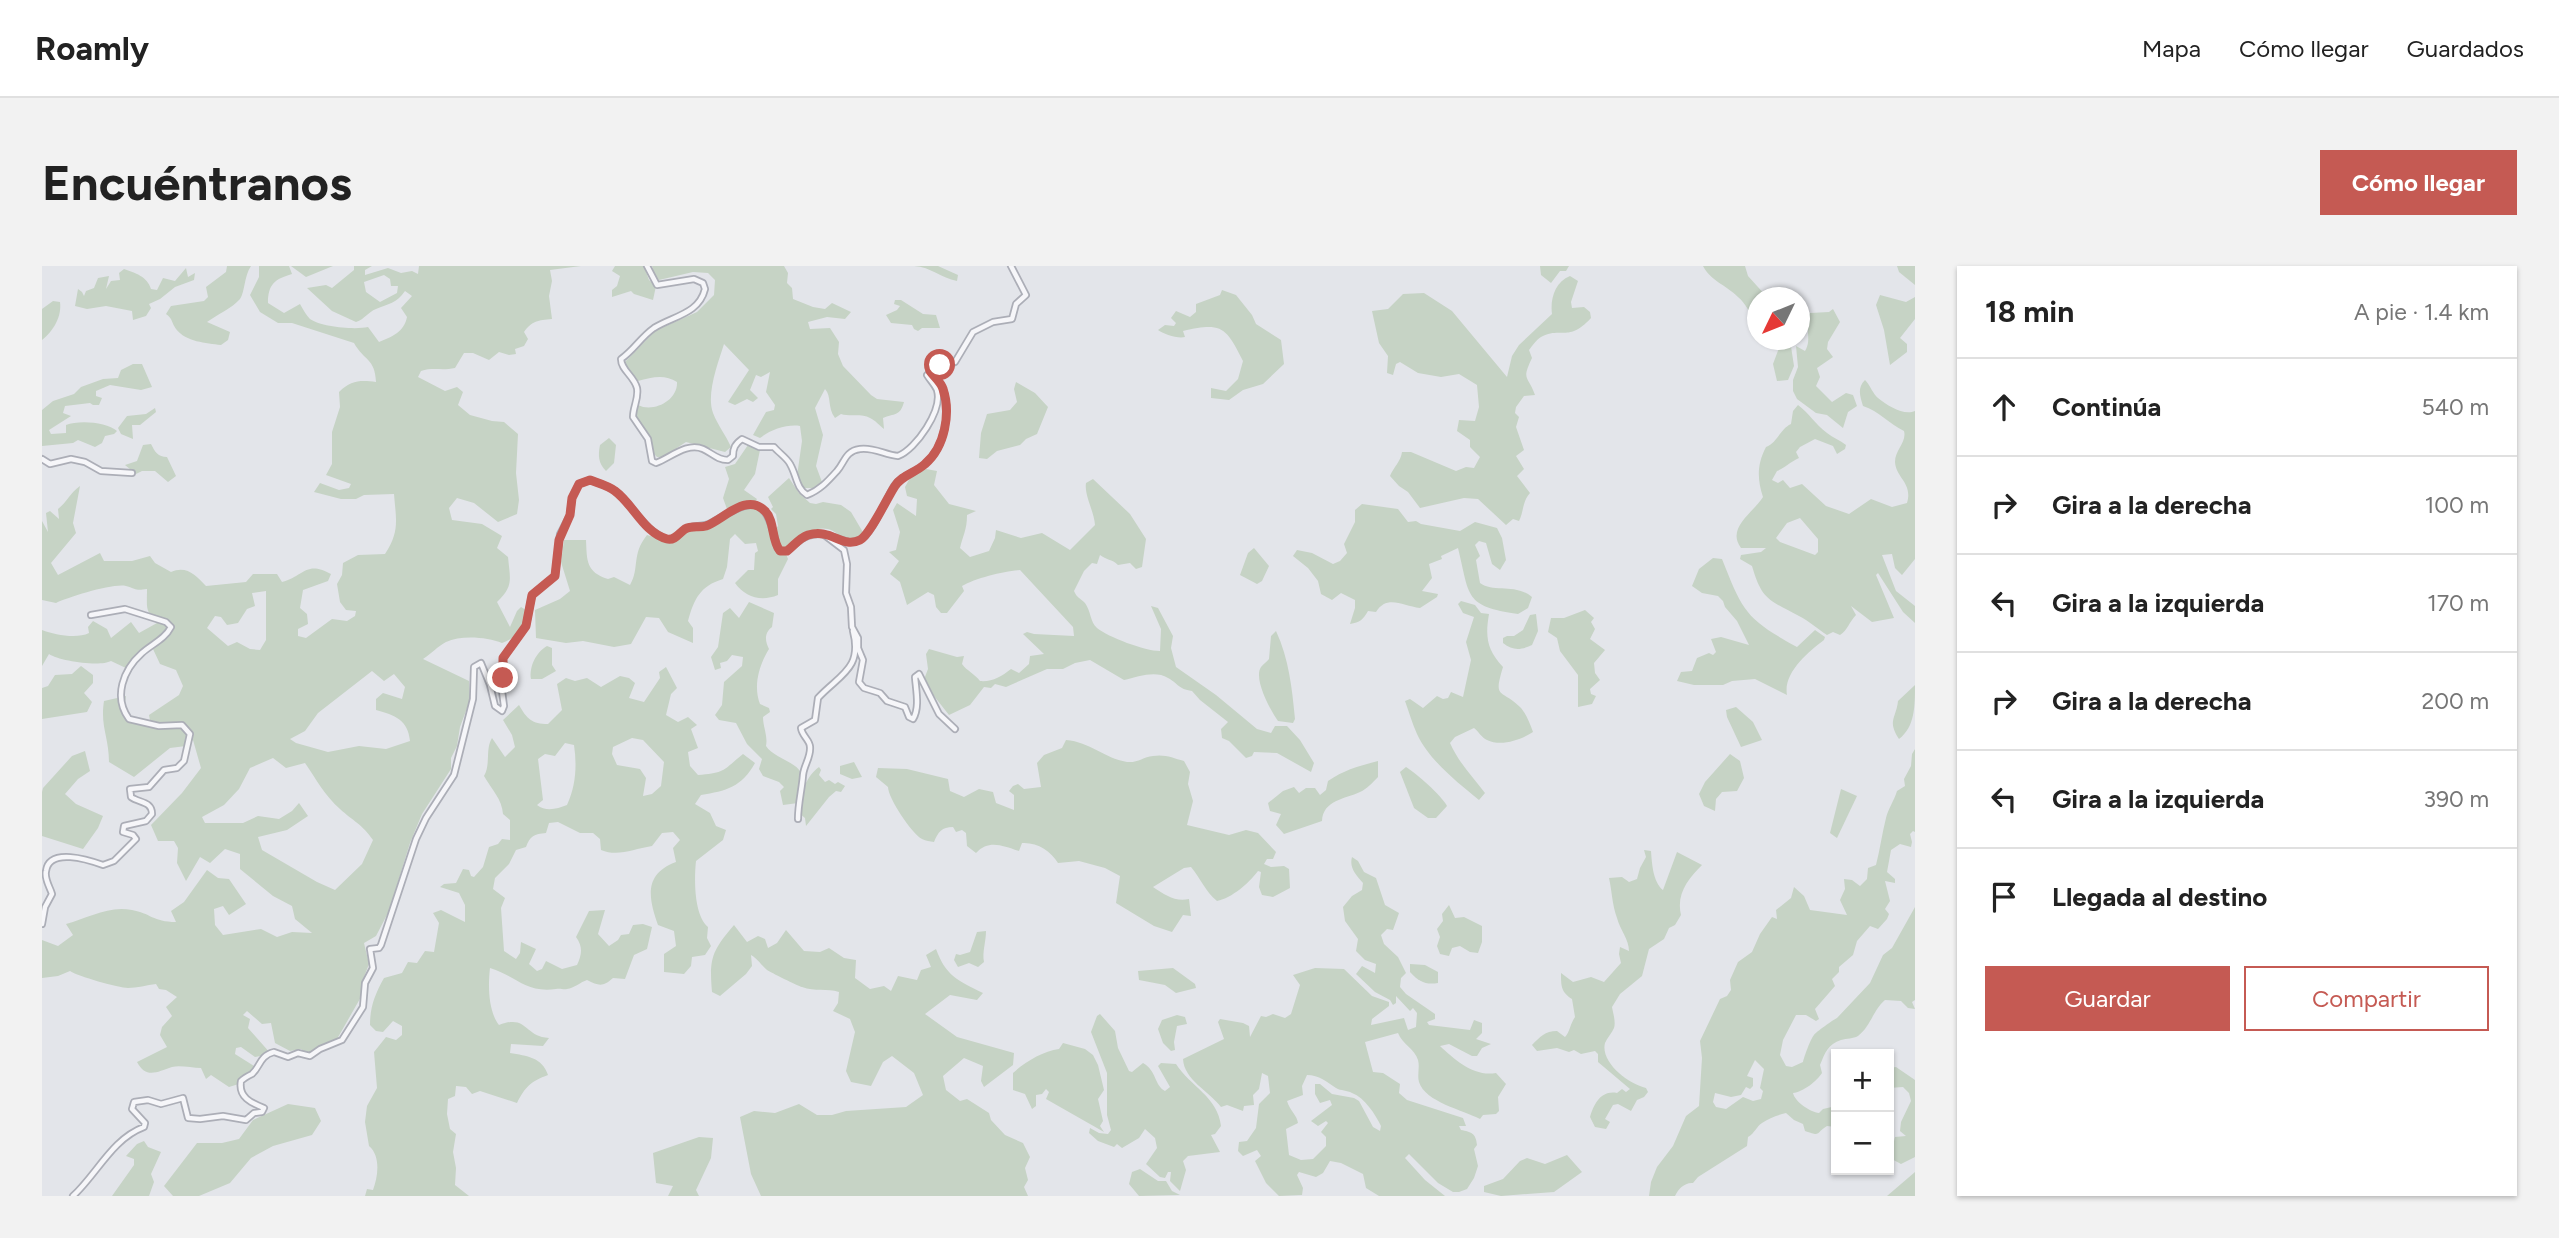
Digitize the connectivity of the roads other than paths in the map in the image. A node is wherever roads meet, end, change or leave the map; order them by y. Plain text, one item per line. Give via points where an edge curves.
1 (647, 266) edge
2 (1011, 266) edge
3 (930, 371) junction
4 (42, 459) edge
5 (132, 473) dead end
6 (823, 533) junction
7 (91, 615) dead end
8 (852, 627) junction
9 (955, 729) dead end
10 (798, 819) dead end
11 (42, 925) edge
12 (73, 1196) edge

1 - 3 street via 657,285 694,279 705,289 692,310 653,329 621,359 637,389 633,417 648,439 650,457 656,463 690,447 701,447 727,460 742,439 759,447 774,447 789,461 804,495 810,495 824,487 843,458 855,450 898,456 922,438 937,398 927,375
2 - 3 street via 1026,295 1016,304 1012,319 973,332 955,362
3 - 6 street via 942,387 946,413 935,451 923,466 898,481 862,540 850,543
4 - 5 street via 54,464 80,460 101,471
6 - 8 street via 844,550
6 - 12 street via 806,536 780,551 768,515 762,508 747,505 667,539 615,490 590,480 579,484 559,540 555,576 532,595 526,626 503,658 502,711 495,706 481,663 474,667 473,699 454,775 416,839 381,944 370,948 373,968 365,983 363,1007 342,1040 310,1056 274,1052 265,1056 254,1073 241,1081 244,1097 264,1108 246,1120 188,1118 183,1098 161,1104 134,1102 131,1107 145,1125 101,1161
7 - 11 street via 125,609 171,626 138,656 120,689 129,719 159,726 182,725 190,740 181,765 164,771 149,788 130,789 131,797 146,803 152,814 146,821 124,826 123,832 136,839 118,857 103,865 63,857 51,861 46,876 52,894
8 - 9 street via 863,660 862,686 905,707 913,719 918,699 915,677 919,674 939,714
8 - 10 street via 855,655 851,665 818,698 815,720 801,728 810,751

